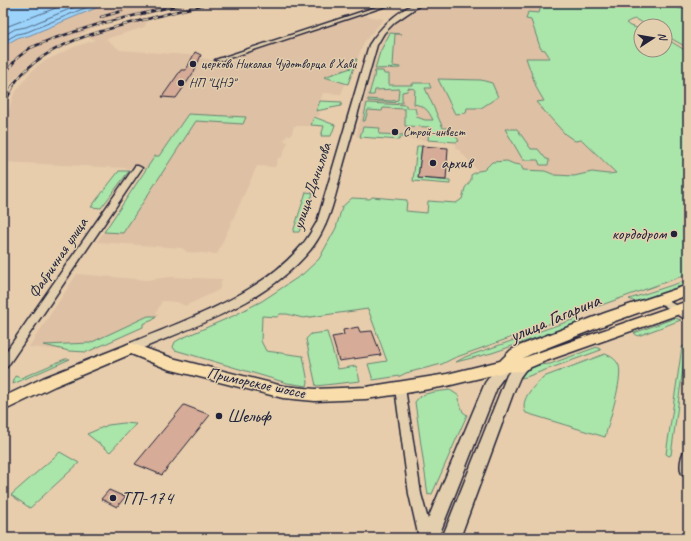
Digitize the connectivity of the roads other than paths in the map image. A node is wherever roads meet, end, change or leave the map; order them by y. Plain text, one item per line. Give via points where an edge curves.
1 (393, 3) edge
2 (420, 3) edge
3 (665, 3) edge
4 (688, 6) edge
5 (218, 60) dead end
6 (138, 168) dead end
7 (688, 290) edge
8 (660, 299) junction
9 (684, 311) edge
10 (131, 348) junction
11 (3, 364) edge
12 (522, 365) junction
13 (505, 366) junction
14 (400, 388) junction
15 (3, 404) edge
16 (688, 454) edge
17 (686, 470) dead end
18 (460, 514) junction
19 (428, 538) edge
20 (451, 538) edge
21 (459, 538) edge

1 - 5 street
2 - 10 street, улица Данилова via 382,31 373,45 322,222 317,234 300,256 255,291
3 - 4 street
6 - 11 street, Фабричная улица
7 - 8 main road, улица Гагарина
8 - 9 street
8 - 13 main road, улица Гагарина via 525,350
9 - 12 main road, улица Гагарина via 551,353
10 - 14 main road, Приморское шоссе via 168,363 283,392 337,395
10 - 15 main road via 48,382
12 - 13 main road, Приморское шоссе
12 - 18 street, улица Гагарина via 507,391
13 - 14 main road, Приморское шоссе
13 - 19 street, улица Гагарина via 492,383
14 - 19 street via 415,494
16 - 17 street
18 - 20 street, улица Гагарина
18 - 21 street

